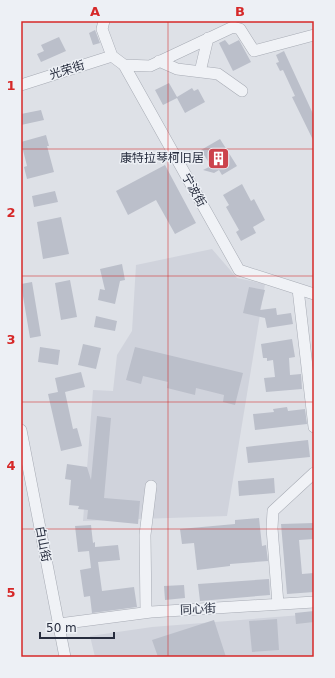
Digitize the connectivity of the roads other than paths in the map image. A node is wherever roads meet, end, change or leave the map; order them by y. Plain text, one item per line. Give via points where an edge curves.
1 (104, 21) edge
2 (314, 35) edge
3 (208, 38) junction
4 (112, 56) junction
5 (158, 61) junction
6 (124, 64) junction
7 (200, 72) junction
8 (21, 85) edge
9 (242, 91) dead end
10 (298, 289) junction
11 (314, 294) edge
12 (314, 427) edge
13 (21, 430) edge
14 (24, 462) edge
15 (314, 473) edge
16 (151, 486) dead end
17 (314, 602) edge
18 (278, 604) junction
19 (146, 612) junction
20 (59, 624) junction
21 (65, 657) edge

1 - 4 street via 102,28
2 - 3 street via 254,51 240,29 233,27
3 - 5 street
3 - 7 street
4 - 6 street, 宁波街
4 - 8 street, 光荣街
5 - 6 street via 150,66
5 - 7 street via 177,69
6 - 10 street, 宁波街 via 238,270
7 - 9 street via 218,74
10 - 11 street, 宁波街
10 - 12 street
13 - 14 street, 白山街
14 - 20 street, 白山街
15 - 18 street via 273,511
16 - 19 street via 145,536
17 - 18 street, 同心街
18 - 19 street, 同心街
19 - 20 street, 同心街
20 - 21 street, 白山街

